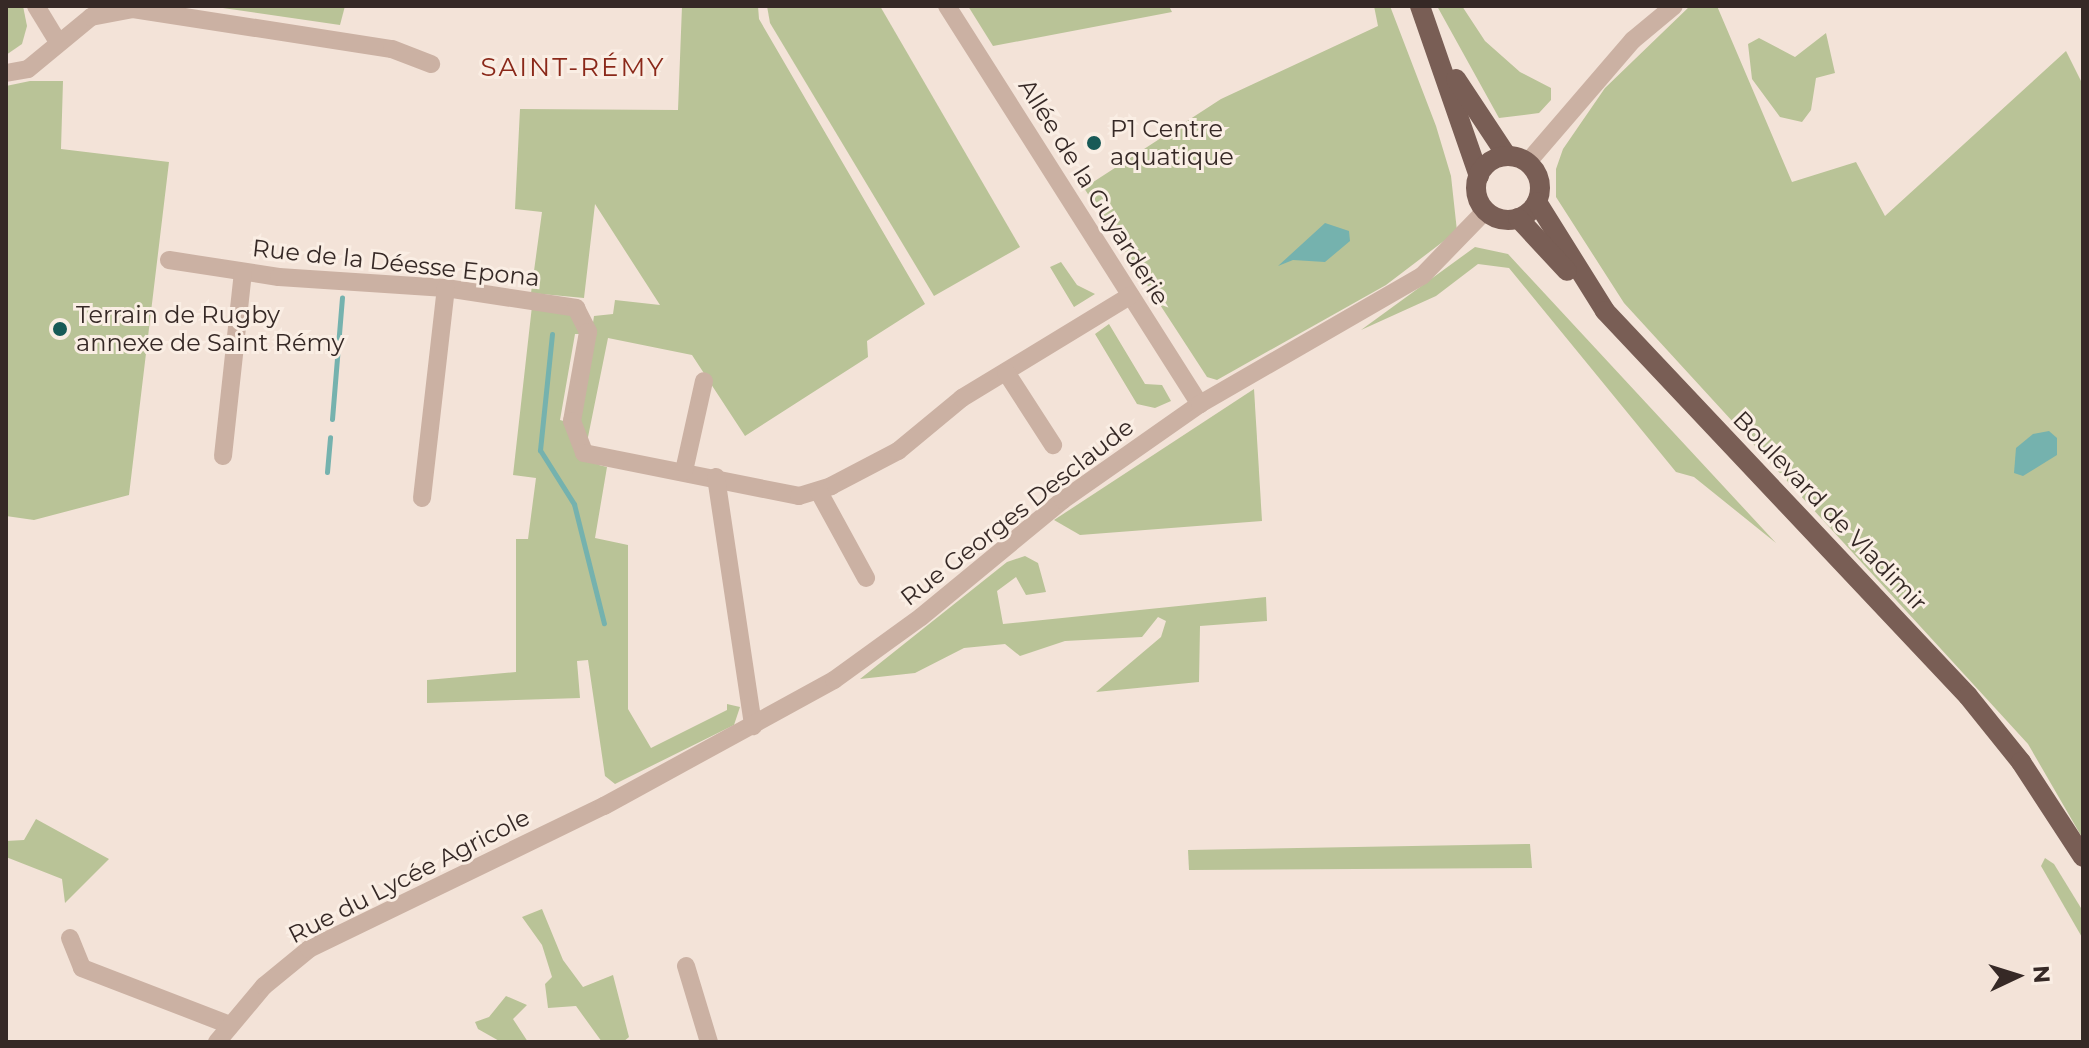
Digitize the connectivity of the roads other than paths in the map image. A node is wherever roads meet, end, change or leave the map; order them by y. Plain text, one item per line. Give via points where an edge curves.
1 (36, 6) edge
2 (947, 6) edge
3 (1420, 6) edge
4 (1674, 6) edge
5 (58, 42) junction
6 (1438, 52) junction
7 (431, 64) dead end
8 (6, 73) edge
9 (1507, 156) junction
10 (1528, 162) junction
11 (1479, 176) junction
12 (1537, 202) junction
13 (1486, 210) junction
14 (1518, 218) junction
15 (169, 260) dead end
16 (243, 272) junction
17 (446, 288) junction
18 (1130, 296) junction
19 (1605, 311) junction
20 (1006, 372) junction
21 (704, 381) dead end
22 (1200, 404) junction
23 (1053, 445) dead end
24 (223, 456) dead end
25 (684, 471) junction
26 (716, 477) junction
27 (819, 492) junction
28 (422, 498) dead end
29 (866, 578) dead end
30 (753, 726) junction
31 (604, 806) joint
32 (2083, 857) edge
33 (70, 938) dead end
34 (686, 966) dead end
35 (230, 1025) junction
36 (217, 1042) edge
37 (709, 1042) edge

1 - 5 street
2 - 18 street, Allée de la Guyarderie
3 - 6 main road
4 - 10 street via 1633,40
5 - 7 street via 91,17 133,9 392,49
5 - 8 street via 28,69
6 - 9 main road
6 - 11 main road
9 - 10 main road
9 - 11 main road via 1490,162
10 - 12 main road via 1539,180
11 - 13 main road via 1477,194
12 - 14 main road
12 - 19 main road, Boulevard de Vladimir
13 - 14 main road via 1501,219
13 - 22 street, Rue Georges Desclaude via 1422,276
14 - 19 main road
15 - 16 street, Rue de la Déesse Epona
16 - 17 street, Rue de la Déesse Epona
16 - 24 street
17 - 25 street, Rue de la Déesse Epona via 576,308 588,332 572,421 575,440 584,453
17 - 28 street
18 - 20 street, Rue de la Déesse Epona
18 - 22 street, Allée de la Guyarderie
19 - 32 main road, Boulevard de Vladimir via 1968,696 2029,773
20 - 23 street
20 - 27 street, Rue de la Déesse Epona via 962,398 898,451
21 - 25 street
22 - 30 street, Rue Georges Desclaude via 1063,500 859,662
25 - 26 street, Rue de la Déesse Epona
26 - 27 street, Rue de la Déesse Epona via 799,496
26 - 30 street
27 - 29 street
30 - 31 street, Rue Georges Desclaude
31 - 35 street, Rue du Lycée Agricole via 309,949 278,972
33 - 35 street via 82,968
34 - 37 street
35 - 36 street, Rue du Lycée Agricole

